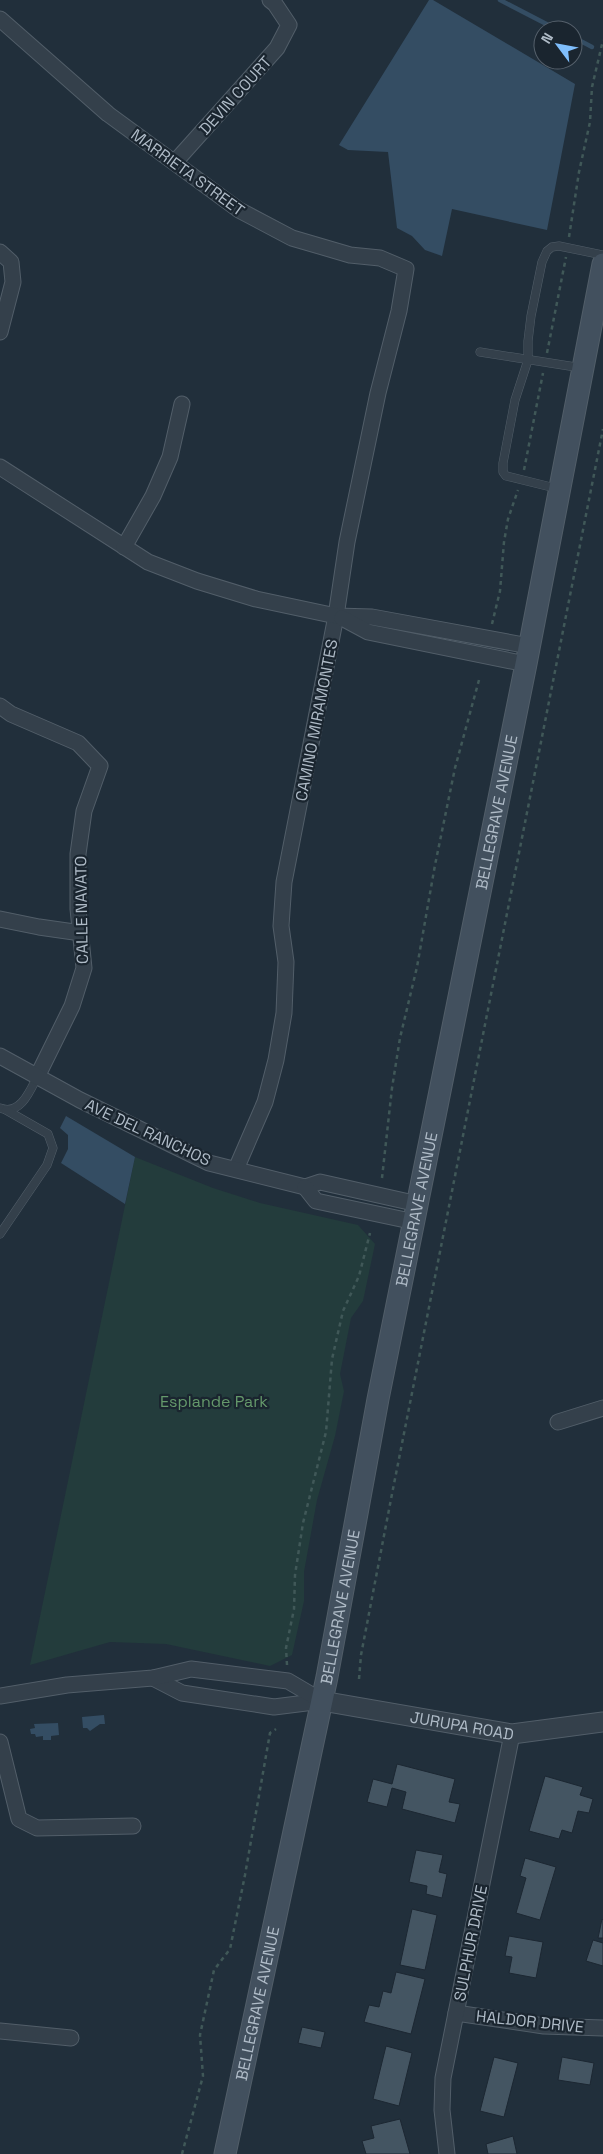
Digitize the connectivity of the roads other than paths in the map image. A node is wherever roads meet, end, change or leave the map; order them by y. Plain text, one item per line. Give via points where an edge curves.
1 (270, 0) edge
2 (0, 19) edge
3 (175, 162) junction
4 (0, 252) edge
5 (603, 254) edge
6 (603, 264) edge
7 (406, 269) joint
8 (0, 332) edge
9 (480, 352) dead end
10 (528, 360) junction
11 (582, 368) junction
12 (182, 404) dead end
13 (0, 467) edge
14 (559, 488) junction
15 (124, 547) junction
16 (336, 616) junction
17 (528, 655) junction
18 (0, 706) edge
19 (0, 919) edge
20 (81, 933) junction
21 (0, 1056) edge
22 (37, 1077) junction
23 (3, 1109) edge
24 (236, 1169) junction
25 (417, 1213) junction
26 (0, 1234) edge
27 (603, 1408) edge
28 (558, 1422) dead end
29 (153, 1678) junction
30 (0, 1696) edge
31 (322, 1701) junction
32 (603, 1722) edge
33 (512, 1734) junction
34 (0, 1742) edge
35 (133, 1826) dead end
36 (456, 2013) junction
37 (603, 2028) edge
38 (0, 2031) edge
39 (70, 2038) dead end
40 (226, 2154) edge
41 (447, 2154) edge

1 - 3 street, DEVIN COURT via 289,25 277,48
2 - 3 street, MARRIETA STREET via 108,114
3 - 7 street, MARRIETA STREET via 240,210 292,238 350,255 380,258
4 - 8 street via 11,262 13,282
5 - 10 lane via 568,247 552,247 547,251 531,316
6 - 11 main road, BELLEGRAVE AVENUE
7 - 16 street, CAMINO MIRAMONTES via 347,542
9 - 10 lane
10 - 11 lane
10 - 14 lane via 515,400 503,472 506,476
11 - 14 main road, BELLEGRAVE AVENUE
12 - 15 street via 170,457 153,496
13 - 15 street
14 - 17 main road, BELLEGRAVE AVENUE
15 - 16 street via 148,562 197,581 256,599
16 - 17 street via 372,617
16 - 24 street, CAMINO MIRAMONTES via 284,882 281,926 286,962 284,1013 276,1060 265,1102
17 - 25 main road, BELLEGRAVE AVENUE
18 - 20 street, CALLE NAVATO via 11,714 78,743 100,766 84,812 78,854
19 - 20 street
20 - 22 street, CALLE NAVATO via 84,968 72,1006
21 - 22 street, AVE DEL RANCHOS
22 - 23 lane via 17,1107
22 - 24 street, AVE DEL RANCHOS via 209,1163
23 - 26 lane via 48,1134 53,1148 47,1165
24 - 25 street, AVE DEL RANCHOS via 305,1187 316,1201
25 - 31 main road, BELLEGRAVE AVENUE via 378,1399
27 - 28 street
29 - 30 street via 67,1685
29 - 31 street via 182,1693 274,1707
29 - 31 street via 191,1669 288,1681
31 - 33 street, JURUPA ROAD
31 - 40 main road, BELLEGRAVE AVENUE
32 - 33 street, JURUPA ROAD
33 - 36 street, SULPHUR DRIVE
34 - 35 street via 19,1819 37,1828
36 - 37 street, HALDOR DRIVE via 544,2026
36 - 41 street, SULPHUR DRIVE via 443,2078 442,2110
38 - 39 street

